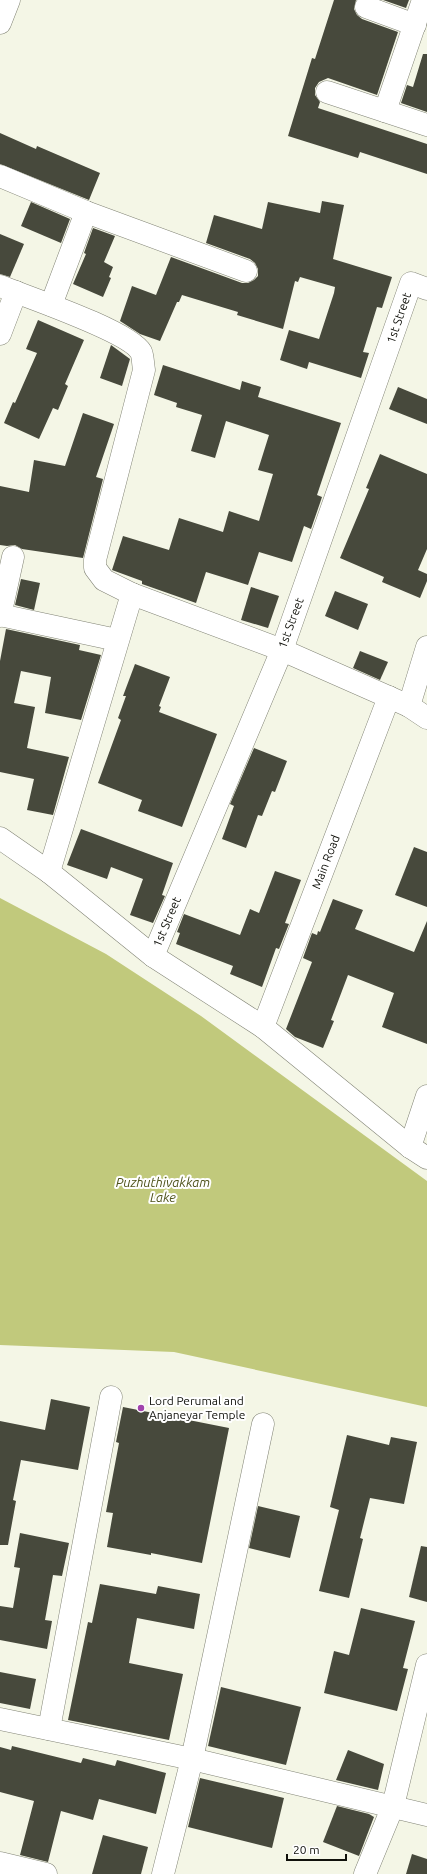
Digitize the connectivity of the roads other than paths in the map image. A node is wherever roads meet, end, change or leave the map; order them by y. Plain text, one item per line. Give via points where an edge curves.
1 (9, 0) edge
2 (423, 0) edge
3 (366, 7) dead end
4 (0, 24) edge
5 (415, 25) junction
6 (327, 92) dead end
7 (385, 111) junction
8 (427, 125) edge
9 (0, 176) edge
10 (86, 212) junction
11 (246, 271) dead end
12 (419, 286) edge
13 (8, 289) edge
14 (51, 305) junction
15 (0, 334) edge
16 (13, 557) dead end
17 (132, 594) junction
18 (0, 615) edge
19 (117, 640) junction
20 (427, 647) edge
21 (282, 650) junction
22 (389, 697) junction
23 (409, 706) junction
24 (427, 718) edge
25 (0, 838) edge
26 (49, 872) junction
27 (153, 956) junction
28 (263, 1027) junction
29 (427, 1096) edge
30 (419, 1153) edge
31 (111, 1397) dead end
32 (263, 1424) dead end
33 (427, 1665) edge
34 (0, 1719) edge
35 (49, 1729) junction
36 (192, 1759) junction
37 (393, 1806) junction
38 (427, 1815) edge
39 (0, 1863) edge
40 (35, 1873) edge
41 (163, 1874) edge
42 (365, 1874) edge

1 - 4 street
2 - 5 street
3 - 5 street
5 - 7 street
6 - 7 street
7 - 8 street
9 - 10 street
10 - 11 street
10 - 14 street
12 - 21 street, 1st Street
13 - 14 street
13 - 15 street
14 - 17 street via 129,339 141,352 144,370 95,560 95,568 104,580
16 - 18 street
17 - 19 street
17 - 21 street
18 - 19 street
19 - 26 street
20 - 23 street
21 - 22 street
21 - 27 street, 1st Street
22 - 23 street
22 - 28 street, Main Road
23 - 24 street
25 - 26 street
26 - 27 street
27 - 28 street
28 - 30 street
29 - 30 street
31 - 35 street
32 - 36 street
33 - 37 street
34 - 35 street
35 - 36 street
36 - 37 street
36 - 41 street
37 - 38 street
37 - 42 street
39 - 40 street

